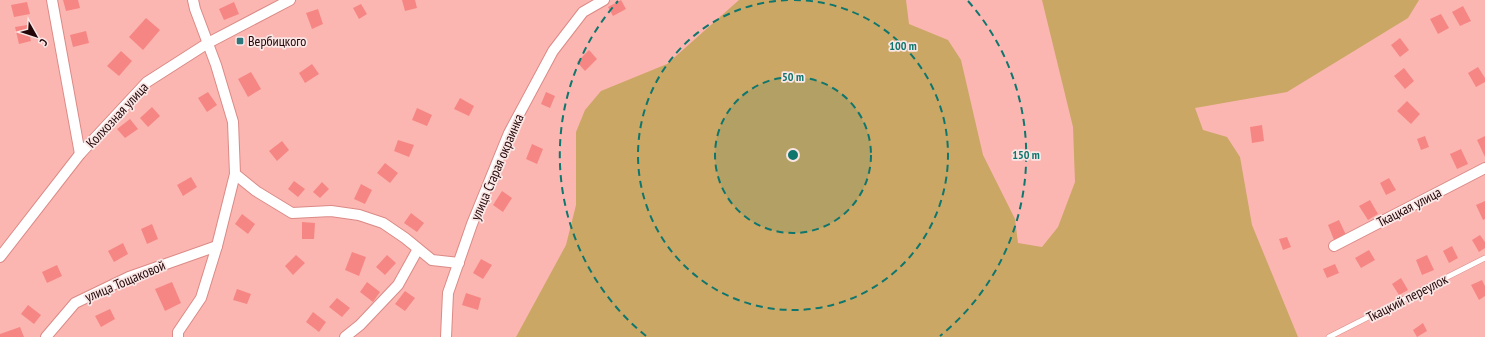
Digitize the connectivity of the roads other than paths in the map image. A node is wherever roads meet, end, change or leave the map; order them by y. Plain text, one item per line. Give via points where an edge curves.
1 (52, 0) edge
2 (193, 0) edge
3 (290, 0) edge
4 (604, 0) edge
5 (208, 44) junction
6 (80, 154) junction
7 (1485, 168) edge
8 (235, 174) junction
9 (217, 246) junction
10 (1334, 246) dead end
11 (418, 249) junction
12 (0, 257) edge
13 (1485, 258) edge
14 (459, 263) junction
15 (46, 337) edge
16 (178, 337) edge
17 (346, 337) edge
18 (446, 337) edge
19 (1329, 337) edge

1 - 6 street
2 - 5 street
3 - 5 street, Колхозная улица
4 - 14 street, улица Старая окраинка via 583,12 553,51 509,133
5 - 6 street, Колхозная улица via 146,82
5 - 8 street via 233,122
6 - 12 street, Колхозная улица
7 - 10 street, Ткацкая улица
8 - 9 street
8 - 11 street via 256,191 292,213 332,211 359,215 382,224
9 - 15 street, улица Тощаковой via 129,276 75,303
9 - 16 street via 201,298 178,332
11 - 14 street via 432,260
11 - 17 street via 398,285
13 - 19 lane, Ткацкий переулок
14 - 18 street, улица Старая окраинка via 448,293

